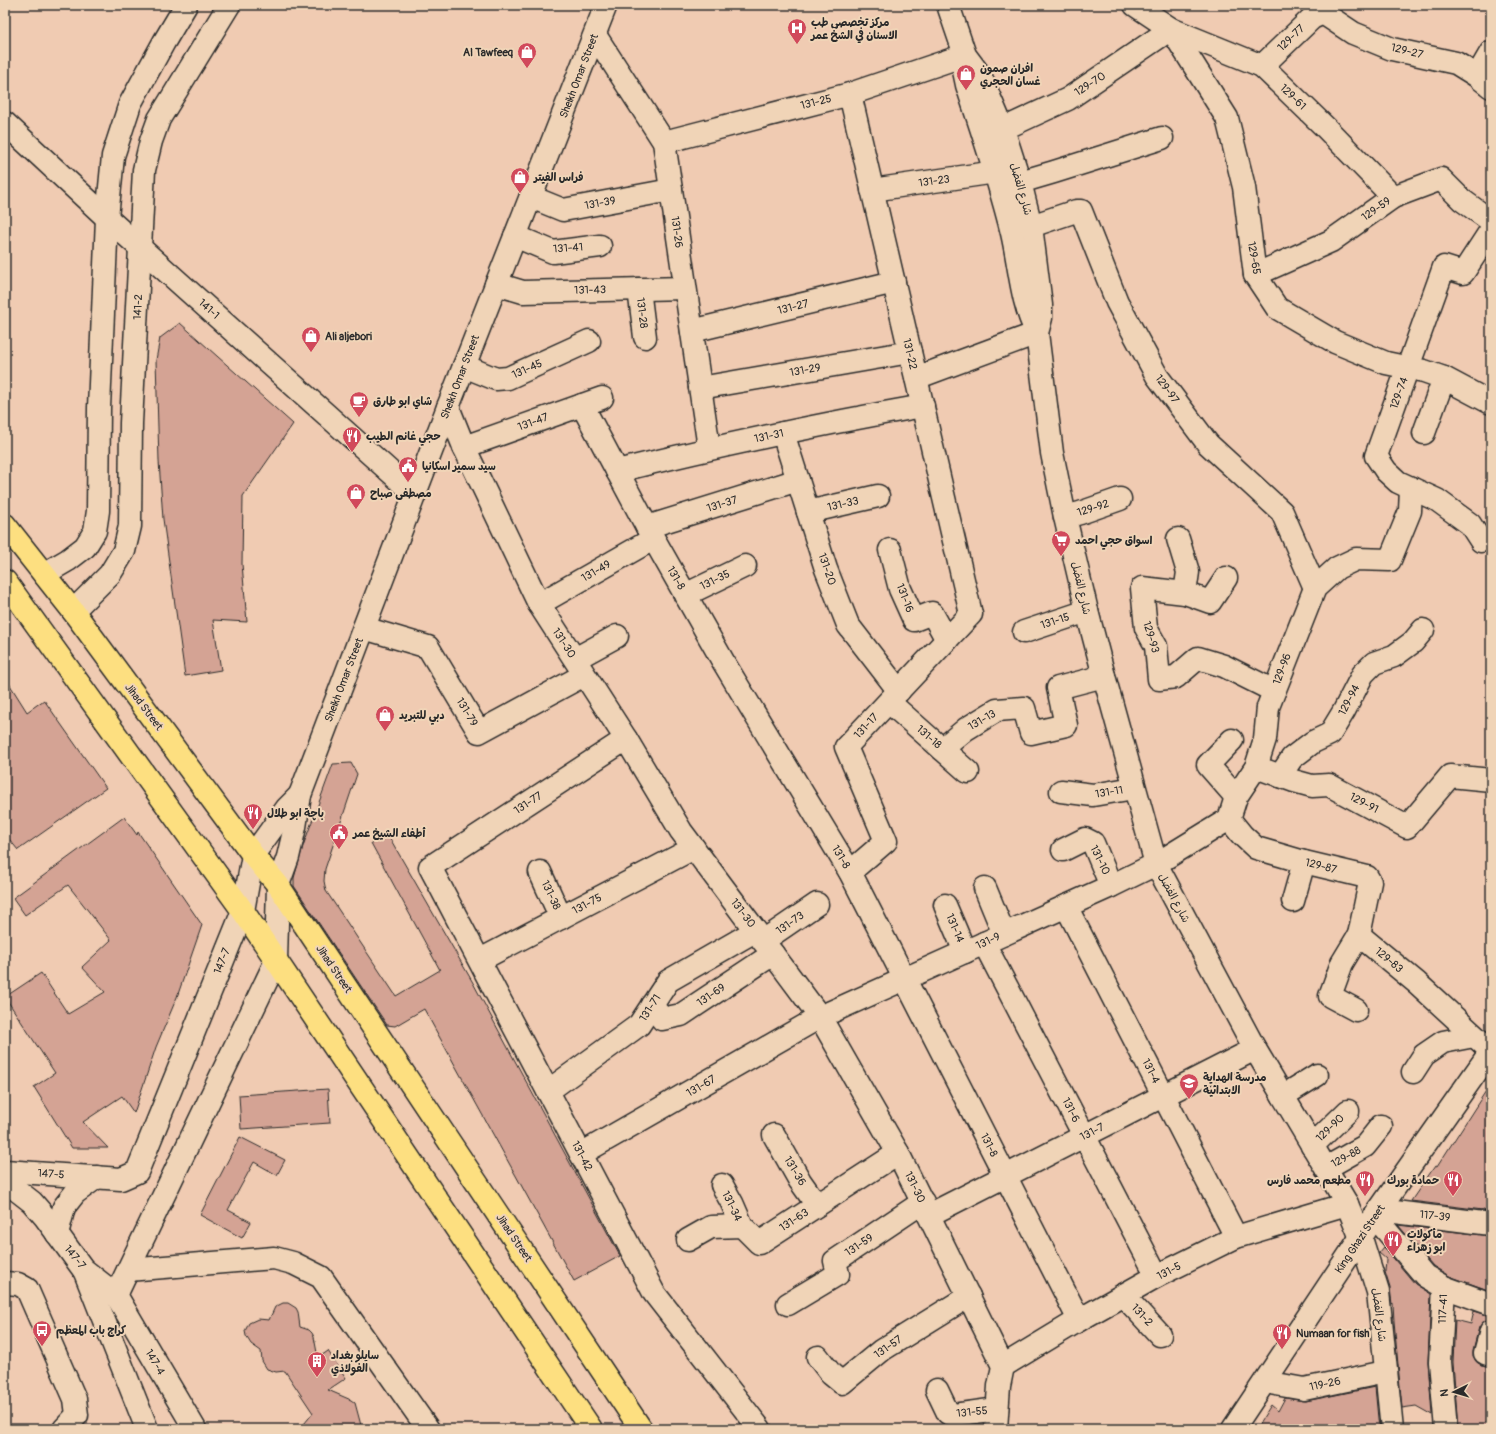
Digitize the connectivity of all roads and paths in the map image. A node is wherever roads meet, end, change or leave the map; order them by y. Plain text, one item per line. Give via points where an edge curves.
1 (186, 5) edge
2 (229, 5) edge
3 (606, 5) edge
4 (948, 5) edge
5 (1144, 7) edge
6 (1334, 12) edge
7 (1171, 29) junction
8 (594, 35) junction
9 (1491, 52) edge
10 (966, 54) junction
11 (1262, 66) junction
12 (1484, 81) edge
13 (850, 94) junction
14 (5, 123) edge
15 (1003, 129) junction
16 (1162, 138) dead end
17 (664, 142) junction
18 (996, 172) junction
19 (1020, 182) junction
20 (671, 190) junction
21 (872, 190) junction
22 (531, 197) junction
23 (1393, 197) junction
24 (107, 218) junction
25 (1491, 220) edge
26 (1031, 226) junction
27 (1491, 230) edge
28 (515, 236) junction
29 (600, 246) dead end
30 (141, 248) junction
31 (1255, 275) junction
32 (894, 282) junction
33 (496, 284) junction
34 (686, 288) junction
35 (639, 289) junction
36 (692, 331) junction
37 (1037, 333) junction
38 (645, 337) dead end
39 (589, 342) dead end
40 (910, 352) junction
41 (464, 366) junction
42 (1407, 368) junction
43 (916, 378) junction
44 (1444, 378) junction
45 (700, 388) junction
46 (602, 398) dead end
47 (1491, 403) edge
48 (582, 405) junction
49 (923, 406) junction
50 (448, 407) junction
51 (783, 433) junction
52 (1424, 433) dead end
53 (464, 447) junction
54 (709, 448) junction
55 (617, 471) junction
56 (798, 480) junction
57 (1412, 488) junction
58 (415, 494) junction
59 (878, 496) dead end
60 (1120, 499) dead end
61 (808, 512) junction
62 (1065, 517) junction
63 (5, 525) edge
64 (650, 533) junction
65 (1178, 539) dead end
66 (1481, 541) dead end
67 (890, 550) dead end
68 (745, 566) dead end
69 (44, 574) junction
70 (1226, 578) dead end
71 (5, 581) edge
72 (1315, 588) junction
73 (1185, 593) junction
74 (685, 595) junction
75 (540, 604) junction
76 (73, 611) junction
77 (1087, 611) junction
78 (971, 614) joint
79 (364, 628) junction
80 (1423, 630) dead end
81 (1024, 632) dead end
82 (616, 636) dead end
83 (947, 640) junction
84 (580, 667) junction
85 (1104, 676) junction
86 (1274, 692) junction
87 (894, 696) junction
88 (626, 740) junction
89 (1232, 740) dead end
90 (942, 749) junction
91 (1256, 767) junction
92 (968, 772) dead end
93 (1280, 776) junction
94 (1491, 780) edge
95 (1134, 788) junction
96 (1061, 791) dead end
97 (300, 795) junction
98 (1236, 797) junction
99 (1229, 818) junction
100 (694, 848) junction
101 (1063, 850) dead end
102 (253, 855) junction
103 (1304, 862) junction
104 (1156, 864) junction
105 (430, 867) joint
106 (540, 872) dead end
107 (850, 872) junction
108 (278, 885) junction
109 (1111, 886) junction
110 (985, 888) dead end
111 (1293, 901) dead end
112 (817, 904) dead end
113 (945, 905) dead end
114 (1066, 906) junction
115 (243, 911) junction
116 (561, 918) junction
117 (1004, 934) junction
118 (1359, 935) junction
119 (764, 942) junction
120 (975, 947) junction
121 (480, 960) junction
122 (276, 961) junction
123 (905, 979) junction
124 (652, 1005) junction
125 (1356, 1010) dead end
126 (820, 1017) junction
127 (1474, 1036) junction
128 (1256, 1049) junction
129 (1491, 1051) edge
130 (1413, 1072) dead end
131 (1317, 1075) dead end
132 (548, 1091) junction
133 (1164, 1096) junction
134 (1283, 1096) junction
135 (1348, 1111) dead end
136 (1381, 1126) dead end
137 (774, 1135) dead end
138 (1085, 1136) junction
139 (1312, 1146) junction
140 (898, 1153) junction
141 (581, 1154) junction
142 (1326, 1168) junction
143 (5, 1171) edge
144 (1006, 1176) junction
145 (98, 1177) junction
146 (5, 1181) edge
147 (722, 1185) dead end
148 (1347, 1204) junction
149 (817, 1205) junction
150 (926, 1209) junction
151 (1377, 1214) junction
152 (1491, 1224) edge
153 (742, 1226) junction
154 (57, 1234) junction
155 (1236, 1237) junction
156 (1361, 1238) junction
157 (688, 1240) dead end
158 (83, 1269) junction
159 (128, 1270) junction
160 (1157, 1276) junction
161 (5, 1283) edge
162 (1444, 1287) junction
163 (116, 1295) junction
164 (1123, 1295) junction
165 (969, 1296) junction
166 (788, 1304) dead end
167 (1491, 1304) edge
168 (1079, 1320) junction
169 (1491, 1331) edge
170 (1160, 1335) dead end
171 (1491, 1355) edge
172 (818, 1356) dead end
173 (1003, 1366) junction
174 (1385, 1372) junction
175 (1265, 1382) junction
176 (936, 1390) dead end
177 (997, 1419) edge
178 (64, 1429) edge
179 (147, 1429) edge
180 (195, 1429) edge
181 (428, 1429) edge
182 (591, 1429) edge
183 (641, 1429) edge
184 (760, 1429) edge
185 (1233, 1429) edge
186 (1392, 1429) edge
187 (1446, 1429) edge

1 - 24 street via 130,104 113,156
2 - 30 street, 141-2 via 159,119 150,142 144,170
3 - 8 street, Sheikh Omar Street
4 - 10 street, شارع الفضل
5 - 7 street, 129-65
6 - 11 street, 129-77 via 1312,18
6 - 12 street, 129-27 via 1353,33 1392,49 1456,63
7 - 11 street, 129-61
7 - 15 street, 129-70 via 1068,99
7 - 31 street, 129-65 via 1227,118 1244,187
8 - 17 street, 131-26
8 - 22 street, Sheikh Omar Street
9 - 12 street
10 - 13 street, 131-25
10 - 15 street, شارع الفضل via 980,75
10 - 18 street, شارع الفضل via 964,71 967,85
11 - 23 street, 129-61
13 - 17 street, 131-25
13 - 21 street, 131-22
14 - 24 street, 141-1
15 - 19 street, شارع الفضل
16 - 19 street
17 - 20 street, 131-26
18 - 21 street, 131-23
18 - 37 street, شارع الفضل via 1012,234 1026,306
19 - 26 street, شارع الفضل
20 - 22 street, 131-39 via 563,210
20 - 34 street, 131-26
21 - 32 street, 131-22
22 - 28 street, Sheikh Omar Street
23 - 25 street, 129-59 via 1441,179 1462,200
23 - 31 street, 129-59 via 1331,241
24 - 30 street, 141-1
24 - 69 street via 99,408 98,511 95,531 85,547
26 - 37 street, شارع الفضل via 1041,305
26 - 72 street, 129-97 via 1081,211 1117,302 1156,376 1208,444 1282,512
27 - 42 street, 129-74 via 1463,273 1444,267
28 - 29 street, 131-41 via 553,252
28 - 33 street, Sheikh Omar Street
30 - 58 street, 141-1
30 - 76 street, 141-2 via 131,423 130,526 124,551 110,574
31 - 42 street, 129-65 via 1277,308 1334,342 1386,363
32 - 36 street, 131-27
32 - 40 street, 131-22
33 - 35 street, 131-43 via 523,292
33 - 41 street, Sheikh Omar Street
34 - 35 street, 131-43
34 - 36 street, 131-26
35 - 38 street, 131-28
36 - 45 street, 131-26
37 - 43 street
37 - 62 street, شارع الفضل via 1052,452
39 - 41 street, 131-45 via 508,378 496,379
40 - 43 street, 131-22
40 - 45 street, 131-29
41 - 50 street, Sheikh Omar Street
42 - 44 street, 129-65
42 - 57 street, 129-74 via 1376,456 1386,471 1398,482
43 - 49 street, 131-22
44 - 47 street, 129-65
44 - 52 street
45 - 54 street, 131-26
46 - 48 street, 131-47
48 - 53 street, 131-47
48 - 55 street, 131-8
49 - 51 street, 131-31
49 - 78 street, 131-22
50 - 53 street, 131-30
50 - 58 street, Sheikh Omar Street
51 - 54 street, 131-31
51 - 56 street, 131-20
53 - 75 street, 131-30
54 - 55 street, 131-31
55 - 64 street, 131-8
56 - 61 street, 131-20
56 - 64 street, 131-37
57 - 66 street, 129-74 via 1437,500 1465,520
57 - 72 street, 129-96 via 1410,511 1390,560 1356,559 1337,568
58 - 79 street, Sheikh Omar Street
59 - 61 street, 131-33
60 - 62 street, 129-92
61 - 87 street, 131-20 via 826,569 848,625
62 - 77 street, شارع الفضل
63 - 69 main road, Jihad Street
64 - 74 street, 131-8
64 - 75 street, 131-49
65 - 73 street via 1188,572
67 - 83 street, 131-16 via 900,589 914,620 932,613
68 - 74 street, 131-35
69 - 76 main road, Jihad Street
70 - 73 street, 129-93 via 1210,602
71 - 115 main road
72 - 86 street, 129-96
73 - 86 street, 129-93 via 1142,588 1146,628 1156,646 1159,679 1176,677 1198,658 1224,666
74 - 107 street, 131-8
75 - 84 street, 131-30
76 - 102 main road, Jihad Street
77 - 81 street, 131-15
77 - 85 street, شارع الفضل
78 - 83 street, 131-17
79 - 84 street, 131-79 via 428,647 479,732
79 - 97 street, Sheikh Omar Street
80 - 93 street, 129-94 via 1413,642 1394,656 1374,664 1363,674 1330,734 1313,742 1292,758
82 - 84 street
83 - 87 street, 131-17
84 - 88 street, 131-30
85 - 90 street, 131-13 via 1058,688 1066,725 1031,733 1024,708 998,710
85 - 95 street, شارع الفضل
86 - 91 street, 129-96 via 1268,707 1265,740
87 - 90 street, 131-18
87 - 107 street, 131-17 via 846,747 886,841
88 - 100 street, 131-30
88 - 105 street, 131-77
89 - 98 street via 1208,766
90 - 92 street, 131-18
91 - 93 street, 129-91
91 - 98 street, 129-96
93 - 94 street, 129-91 via 1312,786 1329,785 1407,827 1450,776
95 - 96 street, 131-11 via 1093,795
95 - 104 street, شارع الفضل
97 - 102 street, Sheikh Omar Street via 286,808
97 - 108 street, Sheikh Omar Street via 288,858
98 - 99 street, 129-96
99 - 103 street, 129-87 via 1256,848
99 - 104 street
100 - 116 street, 131-75
100 - 119 street, 131-30
101 - 109 street, 131-10 via 1085,839 1094,843
102 - 108 main road, Jihad Street
102 - 115 street, Sheikh Omar Street
103 - 111 street
103 - 118 street, 129-87 via 1367,878 1370,882
104 - 109 street, 131-9
104 - 128 street, شارع الفضل
105 - 121 street, 131-42
106 - 116 street, 131-38
107 - 123 street, 131-8
108 - 122 street, Sheikh Omar Street
108 - 183 main road, Jihad Street
109 - 114 street, 131-9
110 - 117 street
112 - 119 street, 131-73
113 - 120 street, 131-14
114 - 117 street, 131-9
114 - 133 street, 131-4
115 - 122 main road
115 - 145 street, 147-7 via 137,1172 121,1179
116 - 121 street, 131-75
117 - 120 street, 131-9
118 - 125 street via 1342,963 1330,996
118 - 127 street, 129-83 via 1417,983
119 - 124 street, 131-71 via 668,981
119 - 124 street, 131-69 via 681,1015 662,1019
119 - 126 street, 131-30
120 - 123 street, 131-9
120 - 138 street, 131-6
121 - 132 street, 131-42
122 - 159 street
122 - 182 main road
123 - 126 street, 131-9
123 - 144 street, 131-8
124 - 132 street, 131-71 via 639,1025
126 - 140 street, 131-30
126 - 141 street, 131-67
127 - 129 street, 129-83
127 - 130 street via 1443,1042 1424,1056
128 - 133 street, 131-7
128 - 134 street, شارع الفضل
129 - 151 street, King Ghazi Street
131 - 134 street
132 - 141 street, 131-42
133 - 138 street, 131-7
133 - 155 street, 131-4
134 - 139 street, شارع الفضل
135 - 139 street, 129-90
136 - 142 street, 129-88 via 1365,1146
137 - 149 street, 131-36
138 - 144 street, 131-7
138 - 160 street, 131-6
139 - 142 street, شارع الفضل
140 - 149 street, 131-63
140 - 150 street, 131-30
141 - 184 street, 131-42 via 654,1293
142 - 148 street, شارع الفضل
143 - 145 street, 147-5
144 - 150 street, 131-7
144 - 168 street, 131-8
145 - 154 street, 147-7 via 75,1193 64,1207
146 - 154 street via 32,1202
147 - 153 street, 131-34
148 - 155 street, 131-5
148 - 156 street, شارع الفضل
149 - 153 street, 131-63 via 759,1243
150 - 165 street, 131-30
150 - 166 street, 131-59 via 834,1262 838,1274
151 - 152 street, 117-39 via 1450,1218
151 - 156 street, King Ghazi Street
151 - 162 street, 117-41 via 1425,1276
153 - 157 street via 711,1227
154 - 158 street, 147-7
155 - 160 street, 131-5
156 - 174 street, شارع الفضل via 1378,1292
156 - 175 street, King Ghazi Street
158 - 163 street, 147-7
158 - 179 street
159 - 163 street
159 - 181 street via 274,1258 293,1263 320,1277
160 - 164 street, 131-5
161 - 178 street via 18,1284 27,1289 75,1399 77,1415
162 - 167 street
162 - 187 street, 117-41 via 1440,1362
163 - 180 street, 147-4
164 - 168 street, 131-5
164 - 170 street, 131-2
165 - 172 street, 131-57 via 882,1350 842,1384
165 - 173 street, 131-30
168 - 173 street, 131-5
169 - 171 street via 1485,1353
173 - 177 street
174 - 175 street, 119-26 via 1304,1389
174 - 186 street, شارع الفضل
175 - 185 street, King Ghazi Street
176 - 177 street, 131-55 via 948,1413

